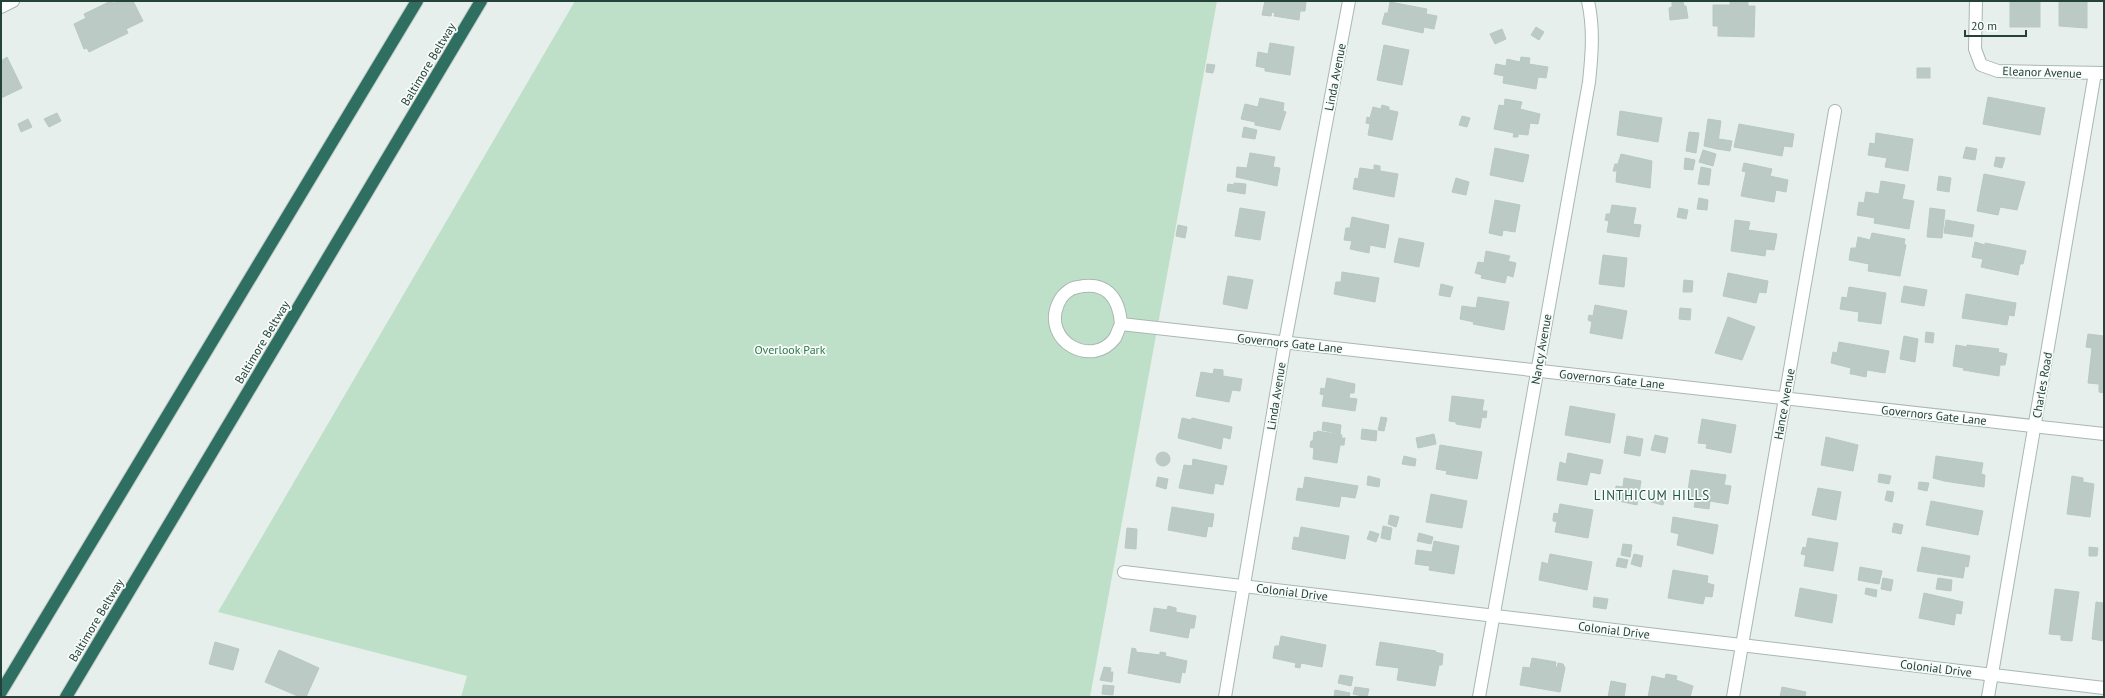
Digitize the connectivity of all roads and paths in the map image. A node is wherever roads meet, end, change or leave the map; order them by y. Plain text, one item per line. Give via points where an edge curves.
1 (13, 1) edge
2 (417, 1) edge
3 (482, 1) edge
4 (1349, 1) edge
5 (1588, 1) edge
6 (1976, 1) edge
7 (1, 7) edge
8 (2100, 73) edge
9 (1835, 111) dead end
10 (1121, 324) junction
11 (1285, 342) junction
12 (1537, 370) junction
13 (1785, 398) junction
14 (2035, 426) junction
15 (2104, 434) edge
16 (1124, 572) dead end
17 (1244, 587) junction
18 (1492, 616) junction
19 (1742, 645) junction
20 (1992, 675) junction
21 (2104, 688) edge
22 (1, 692) edge
23 (66, 697) edge
24 (1225, 697) edge
25 (1479, 697) edge
26 (1734, 697) edge
27 (1988, 697) edge

1 - 7 street
2 - 22 highway
3 - 23 highway, Baltimore Beltway
4 - 11 street, Linda Avenue
5 - 12 street, Nancy Avenue via 1593,48 1589,82
6 - 8 street, Eleanor Avenue via 1975,49 1981,65 1998,71
8 - 14 street, Charles Road
9 - 13 street, Hance Avenue
10 - 10 street via 1120,308 1113,297 1101,288 1088,284 1073,288 1061,298 1054,312 1055,328 1063,341 1076,350 1090,352 1106,346 1115,337
10 - 11 street, Governors Gate Lane
11 - 12 street, Governors Gate Lane
11 - 17 street, Linda Avenue
12 - 13 street, Governors Gate Lane
12 - 18 street, Nancy Avenue
13 - 14 street, Governors Gate Lane
13 - 19 street, Hance Avenue
14 - 15 street, Governors Gate Lane
14 - 20 street, Charles Road
16 - 17 street, Colonial Drive
17 - 18 street, Colonial Drive
17 - 24 street, Linda Avenue
18 - 19 street, Colonial Drive
18 - 25 street, Nancy Avenue
19 - 20 street, Colonial Drive
19 - 26 street, Hance Avenue
20 - 21 street, Colonial Drive
20 - 27 street, Charles Road

